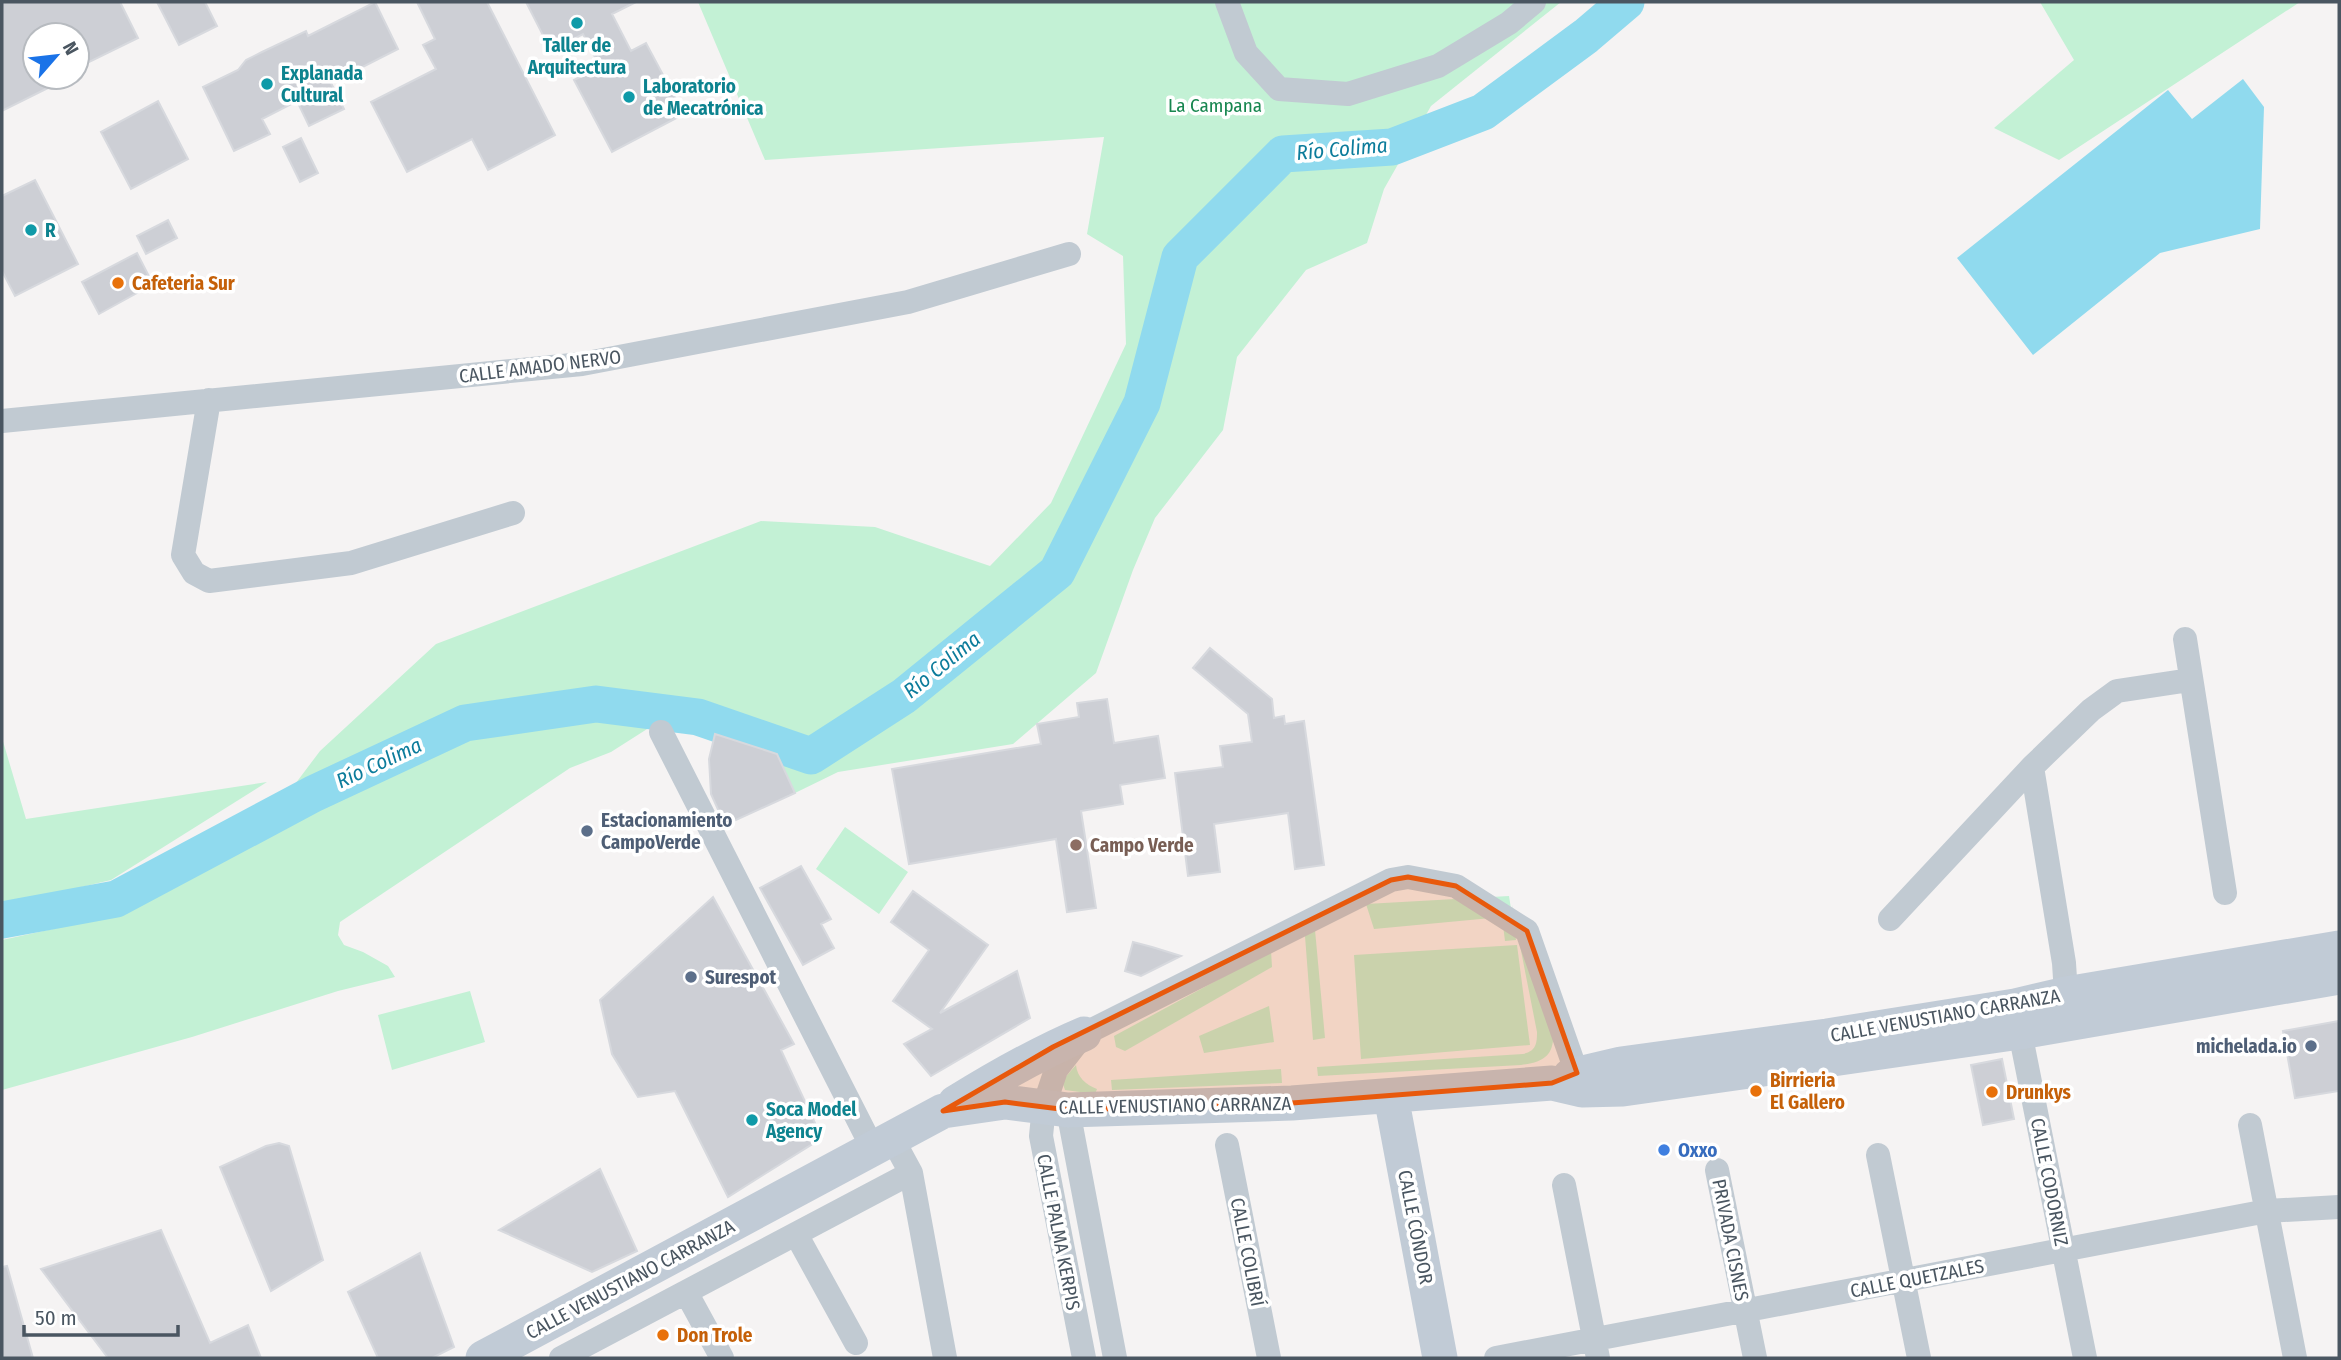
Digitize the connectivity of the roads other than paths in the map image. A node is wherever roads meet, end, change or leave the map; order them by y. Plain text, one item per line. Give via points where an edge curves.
1 (1227, 2) edge
2 (1534, 2) edge
3 (1069, 254) dead end
4 (209, 400) junction
5 (2, 421) edge
6 (513, 513) dead end
7 (2185, 639) dead end
8 (2190, 680) junction
9 (661, 733) dead end
10 (2032, 767) junction
11 (2225, 894) dead end
12 (1890, 919) dead end
13 (2339, 948) edge
14 (2339, 977) edge
15 (2083, 1002) junction
16 (2017, 1019) junction
17 (1084, 1034) junction
18 (1570, 1082) junction
19 (1391, 1097) junction
20 (1056, 1108) junction
21 (943, 1111) junction
22 (2250, 1125) dead end
23 (882, 1144) junction
24 (1227, 1145) dead end
25 (1878, 1155) dead end
26 (1717, 1170) dead end
27 (911, 1174) junction
28 (1564, 1185) dead end
29 (2339, 1207) edge
30 (2267, 1212) junction
31 (796, 1234) junction
32 (2063, 1250) junction
33 (1904, 1280) junction
34 (686, 1292) junction
35 (1746, 1311) junction
36 (856, 1343) dead end
37 (1596, 1349) edge
38 (576, 1355) edge
39 (482, 1358) edge
40 (722, 1358) edge
41 (945, 1358) edge
42 (1084, 1358) edge
43 (1115, 1358) edge
44 (1269, 1358) edge
45 (1440, 1358) edge
46 (1496, 1358) edge
47 (1755, 1358) edge
48 (1919, 1358) edge
49 (2085, 1358) edge
50 (2295, 1358) edge

1 - 2 street via 1246,53 1279,89 1348,94 1438,66 1510,23
3 - 4 street, CALLE AMADO NERVO via 908,302 582,364
4 - 5 street, CALLE AMADO NERVO
4 - 6 street via 183,555 194,573 209,581 351,563
7 - 8 street
8 - 10 street via 2117,691
8 - 11 street
9 - 23 street
10 - 12 street
10 - 15 street via 2064,963
13 - 15 street, CALLE VENUSTIANO CARRANZA
14 - 15 street, CALLE VENUSTIANO CARRANZA
15 - 16 street, CALLE VENUSTIANO CARRANZA
16 - 18 street, CALLE VENUSTIANO CARRANZA via 1702,1065 1621,1063
16 - 32 street, CALLE CODORNIZ
17 - 18 street via 1391,880 1408,877 1456,886 1527,931
17 - 20 street via 1056,1070
17 - 21 street via 990,1081
18 - 19 street, CALLE VENUSTIANO CARRANZA
19 - 20 street, CALLE VENUSTIANO CARRANZA
19 - 45 street, CALLE CÓNDOR
20 - 21 street, CALLE VENUSTIANO CARRANZA via 1005,1102
20 - 42 street, CALLE PALMA KERPIS via 1041,1136
20 - 43 street, CALLE PALMA KERPIS
21 - 23 street, CALLE VENUSTIANO CARRANZA
22 - 30 street
23 - 27 street
23 - 39 street, CALLE VENUSTIANO CARRANZA
24 - 44 street, CALLE COLIBRÍ
25 - 33 street
26 - 35 street, PRIVADA CISNES
27 - 31 street, CALLE VENUSTIANO CARRANZA
27 - 41 street
28 - 37 street
29 - 30 street, CALLE QUETZALES
30 - 32 street, CALLE QUETZALES
30 - 50 street
31 - 34 street, CALLE VENUSTIANO CARRANZA
31 - 36 street
32 - 33 street, CALLE QUETZALES
32 - 49 street, CALLE CODORNIZ
33 - 35 street, CALLE QUETZALES
33 - 48 street
34 - 38 street, CALLE VENUSTIANO CARRANZA
34 - 40 street
35 - 37 street, CALLE QUETZALES
35 - 47 street, PRIVADA CISNES
37 - 46 street, CALLE QUETZALES

